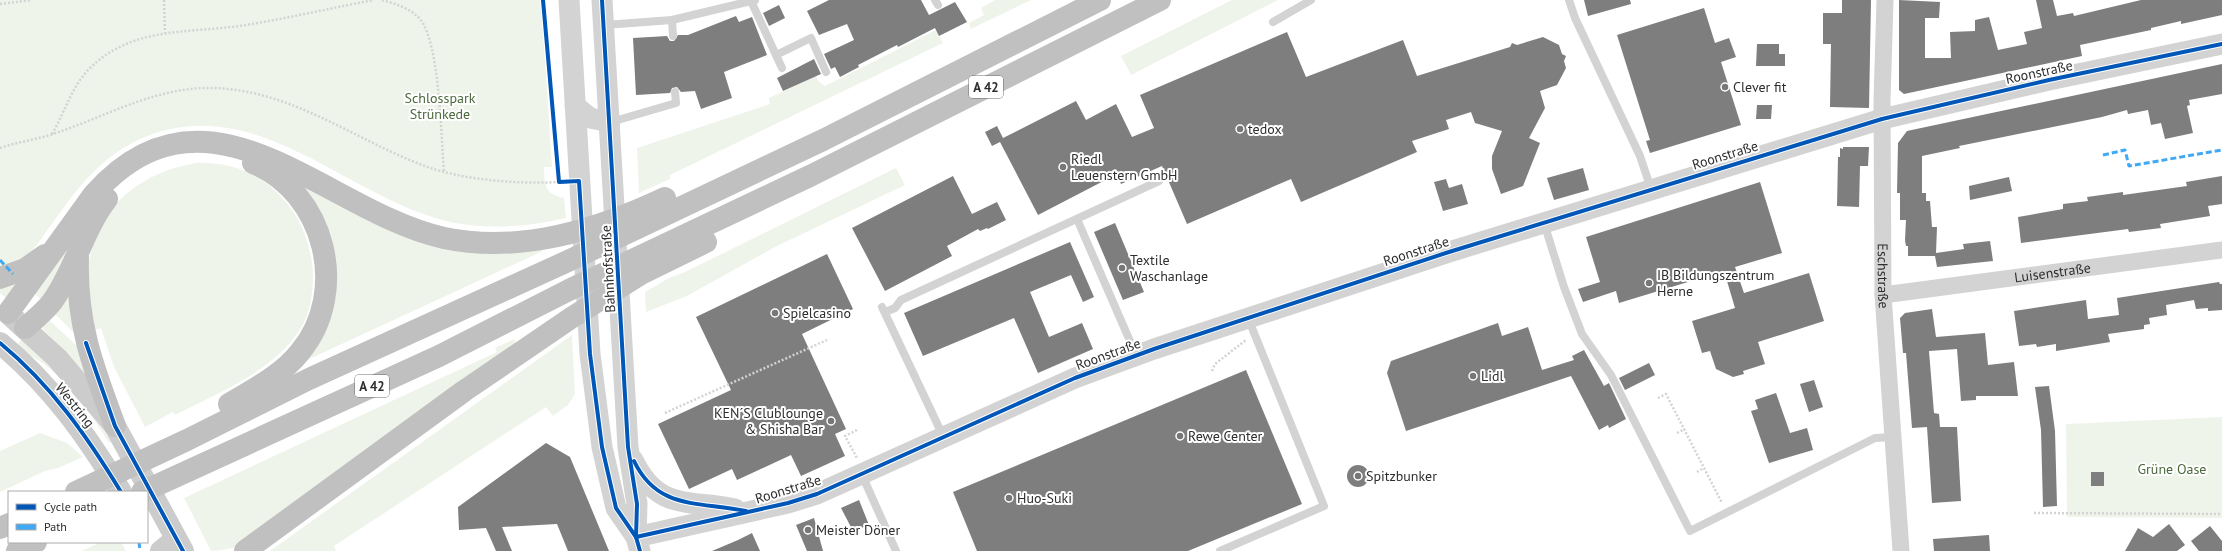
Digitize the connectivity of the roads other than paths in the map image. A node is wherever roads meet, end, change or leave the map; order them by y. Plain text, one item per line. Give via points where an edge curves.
1 (569, 0) edge
2 (602, 0) edge
3 (1100, 0) edge
4 (1160, 0) edge
5 (1311, 0) edge
6 (1569, 0) edge
7 (1885, 0) edge
8 (753, 1) edge
9 (672, 20) junction
10 (1273, 22) dead end
11 (604, 25) junction
12 (673, 36) dead end
13 (2222, 44) edge
14 (776, 55) junction
15 (782, 68) dead end
16 (826, 72) dead end
17 (675, 92) dead end
18 (575, 106) junction
19 (1882, 119) junction
20 (610, 122) junction
21 (1159, 181) dead end
22 (1652, 189) junction
23 (638, 219) junction
24 (1077, 219) junction
25 (1544, 223) junction
26 (54, 249) junction
27 (2222, 250) edge
28 (78, 251) junction
29 (641, 266) junction
30 (0, 278) edge
31 (1883, 295) junction
32 (3, 315) edge
33 (1252, 327) junction
34 (25, 328) junction
35 (3, 345) edge
36 (1136, 355) junction
37 (596, 399) junction
38 (626, 405) junction
39 (116, 426) junction
40 (944, 436) junction
41 (1894, 437) junction
42 (187, 440) junction
43 (628, 446) junction
44 (859, 465) junction
45 (78, 491) edge
46 (120, 491) edge
47 (144, 491) edge
48 (147, 491) edge
49 (148, 494) edge
50 (749, 512) junction
51 (148, 542) edge
52 (34, 543) edge
53 (638, 544) edge
54 (173, 547) edge
55 (250, 549) edge
56 (17, 551) edge
57 (153, 551) edge
58 (896, 551) edge
59 (1220, 551) edge
60 (1901, 551) edge

1 - 18 street, Bahnhofstraße
2 - 11 street, Bahnhofstraße
3 - 23 highway, A 42 via 822,140
4 - 29 highway, A 42 via 812,175
5 - 10 lane
6 - 22 lane via 1640,156
7 - 19 street, Eschstraße
8 - 9 lane
8 - 14 lane
9 - 11 lane
9 - 12 lane
11 - 20 street, Bahnhofstraße
13 - 19 street, Roonstraße via 2049,80
14 - 15 lane
14 - 16 lane via 811,38
17 - 20 lane via 676,103
18 - 20 street via 590,118
18 - 37 street, Bahnhofstraße via 590,354
19 - 22 street, Roonstraße
19 - 31 street, Eschstraße
20 - 38 street, Bahnhofstraße
21 - 24 lane
22 - 25 street, Roonstraße
23 - 26 highway via 536,240 477,242 422,232 397,224 282,163 242,148 200,141 160,148 120,169 94,194
23 - 42 highway, A 42 via 568,261 309,379
24 - 36 lane
24 - 40 lane via 901,300 894,308 884,310
25 - 33 street, Roonstraße
25 - 41 lane via 1582,334 1611,375 1690,531 1875,438
26 - 30 highway via 25,269
26 - 32 highway
27 - 31 street, Luisenstraße
28 - 34 highway via 51,303
28 - 39 highway via 78,295 83,328 93,364
28 - 42 highway via 101,206 113,191 126,178 142,168 174,155 208,152 228,155 259,165 284,182 307,208 320,236 327,268 324,301 316,328 300,353 285,367 216,413
29 - 47 highway, A 42 via 569,290 439,356
29 - 55 highway via 571,318 464,391
31 - 41 street, Eschstraße
32 - 34 main road, Westring
33 - 36 street, Roonstraße
33 - 59 lane via 1324,506
34 - 35 main road
34 - 39 main road, Westring via 57,358
35 - 46 main road, Westring via 50,391 80,426
36 - 40 street, Roonstraße via 1027,398
37 - 38 street via 608,397
37 - 53 street, Bahnhofstraße via 602,448 616,508
38 - 43 street, Bahnhofstraße
39 - 48 main road, Westring
40 - 44 street, Roonstraße
41 - 60 street, Eschstraße
42 - 45 highway, A 42
43 - 50 street via 645,480 665,496 691,504 728,507
43 - 53 street, Bahnhofstraße via 637,504
44 - 50 street, Roonstraße via 817,494
44 - 58 lane
49 - 54 main road, Westring
50 - 53 street, Roonstraße
51 - 57 main road
52 - 56 highway

